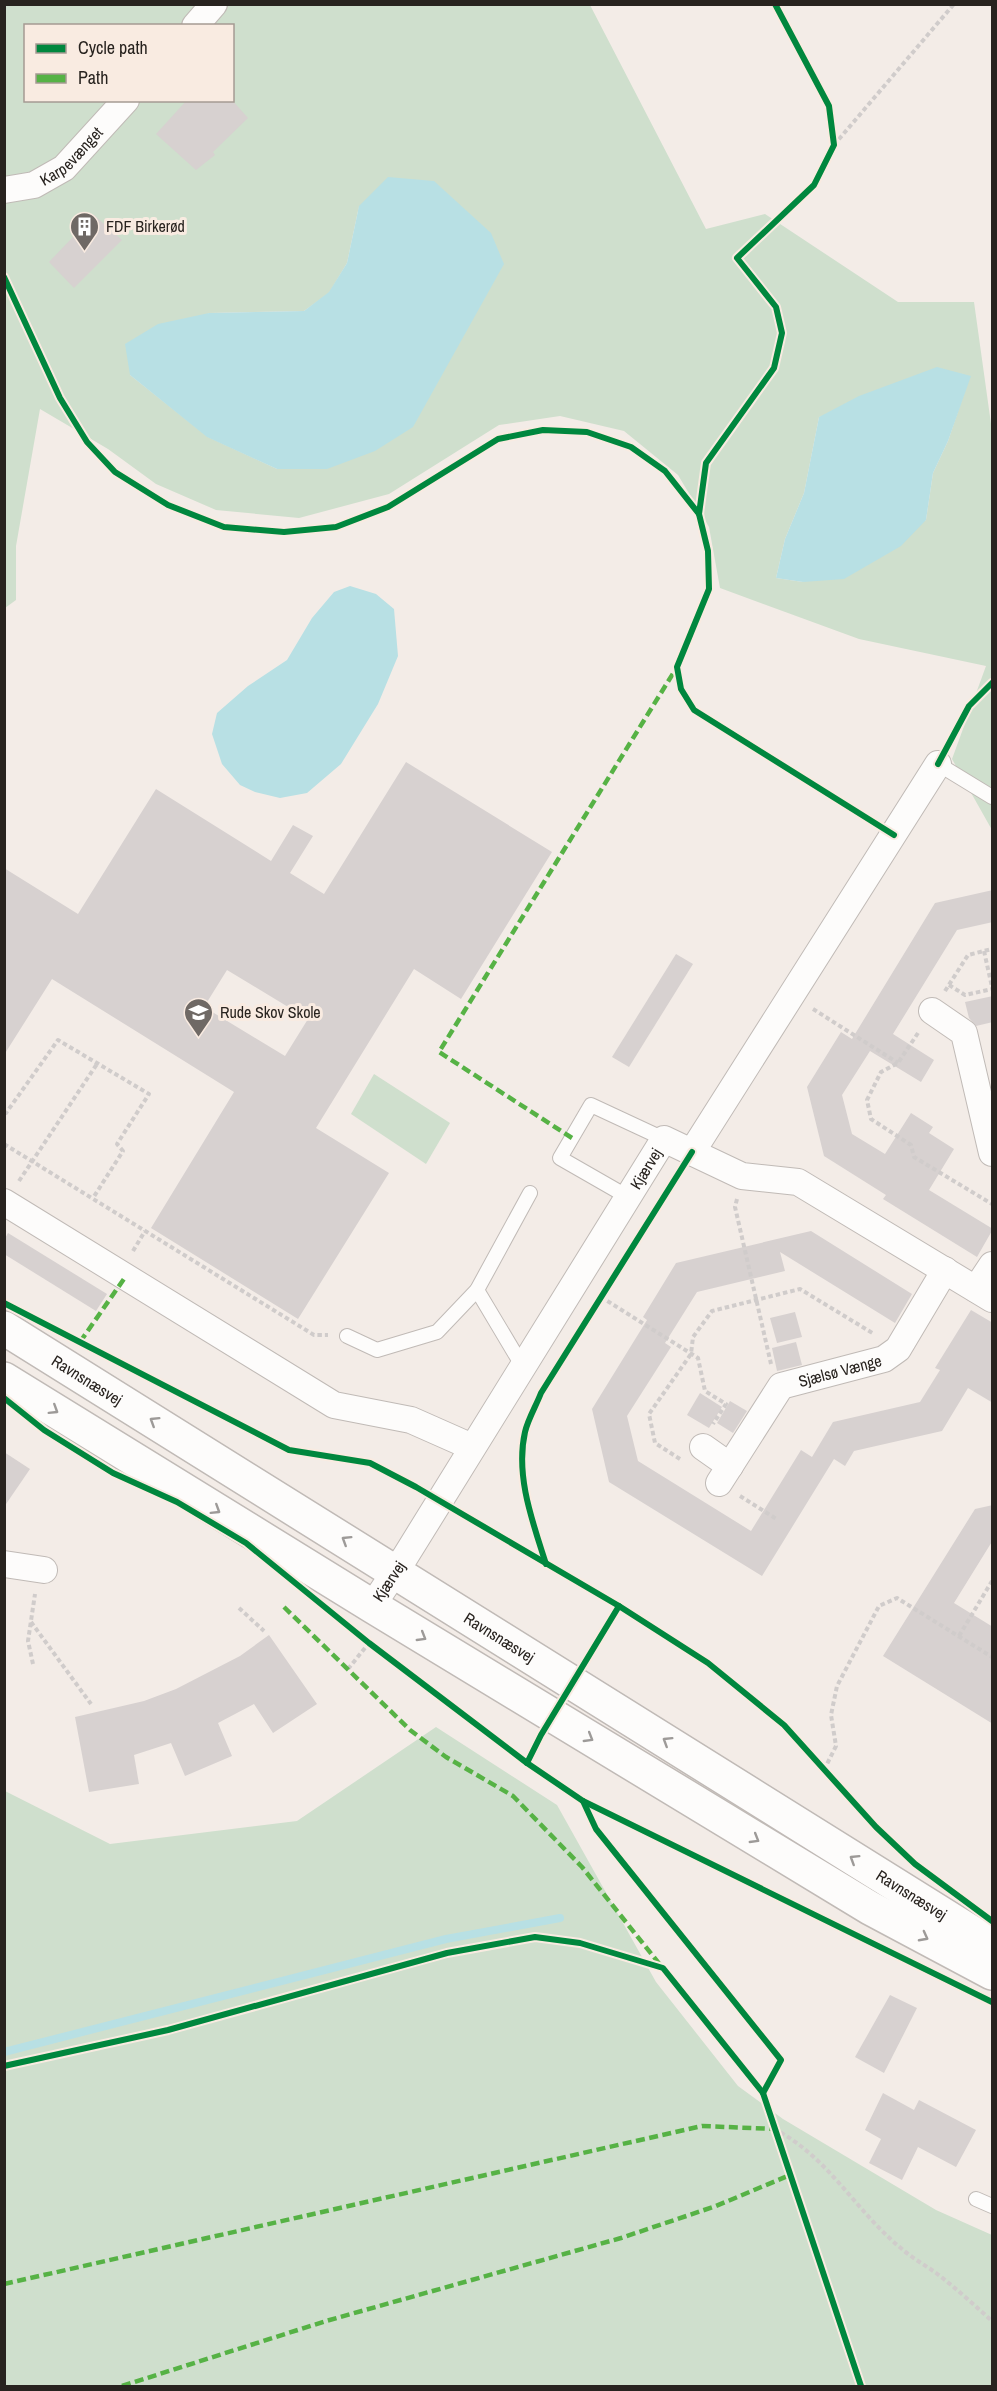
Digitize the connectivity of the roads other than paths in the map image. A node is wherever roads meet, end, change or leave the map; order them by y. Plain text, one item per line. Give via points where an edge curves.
1 (214, 4) edge
2 (197, 24) edge
3 (124, 102) edge
4 (4, 190) edge
5 (938, 764) joint
6 (993, 797) edge
7 (932, 1011) road end
8 (664, 1139) junction
9 (692, 1152) junction
10 (993, 1153) edge
11 (530, 1192) dead end
12 (628, 1197) junction
13 (5, 1202) edge
14 (993, 1265) edge
15 (945, 1270) junction
16 (477, 1290) junction
17 (984, 1294) edge
18 (4, 1328) edge
19 (347, 1336) road end
20 (523, 1367) junction
21 (4, 1379) edge
22 (472, 1447) junction
23 (703, 1447) road end
24 (4, 1564) edge
25 (42, 1570) road end
26 (396, 1571) junction
27 (366, 1621) junction
28 (993, 1946) edge
29 (993, 1973) edge
30 (976, 2199) dead end
31 (993, 2206) edge

1 - 2 street
3 - 4 street, Karpevænget via 64,168 34,185
5 - 6 lane
5 - 9 street
7 - 10 street via 964,1033
8 - 9 street, Kjærvej
8 - 12 street, Kjærvej
8 - 12 lane via 591,1105 560,1158
9 - 15 street via 742,1176 798,1182
11 - 16 lane
12 - 20 street, Kjærvej
13 - 22 street via 334,1405 411,1420
14 - 17 street
15 - 17 street
15 - 23 street, Sjælsø Vænge via 898,1349 884,1359 781,1386 725,1474
16 - 19 lane via 437,1332 377,1350
16 - 20 lane
26 -> 18 main road, Ravnsnæsvej
20 - 22 street, Kjærvej
21 -> 27 main road, Ravnsnæsvej
22 - 26 street, Kjærvej
24 - 25 street
26 - 27 street, Kjærvej
28 -> 26 main road, Ravnsnæsvej
27 -> 29 main road, Ravnsnæsvej via 870,1908
30 - 31 lane

